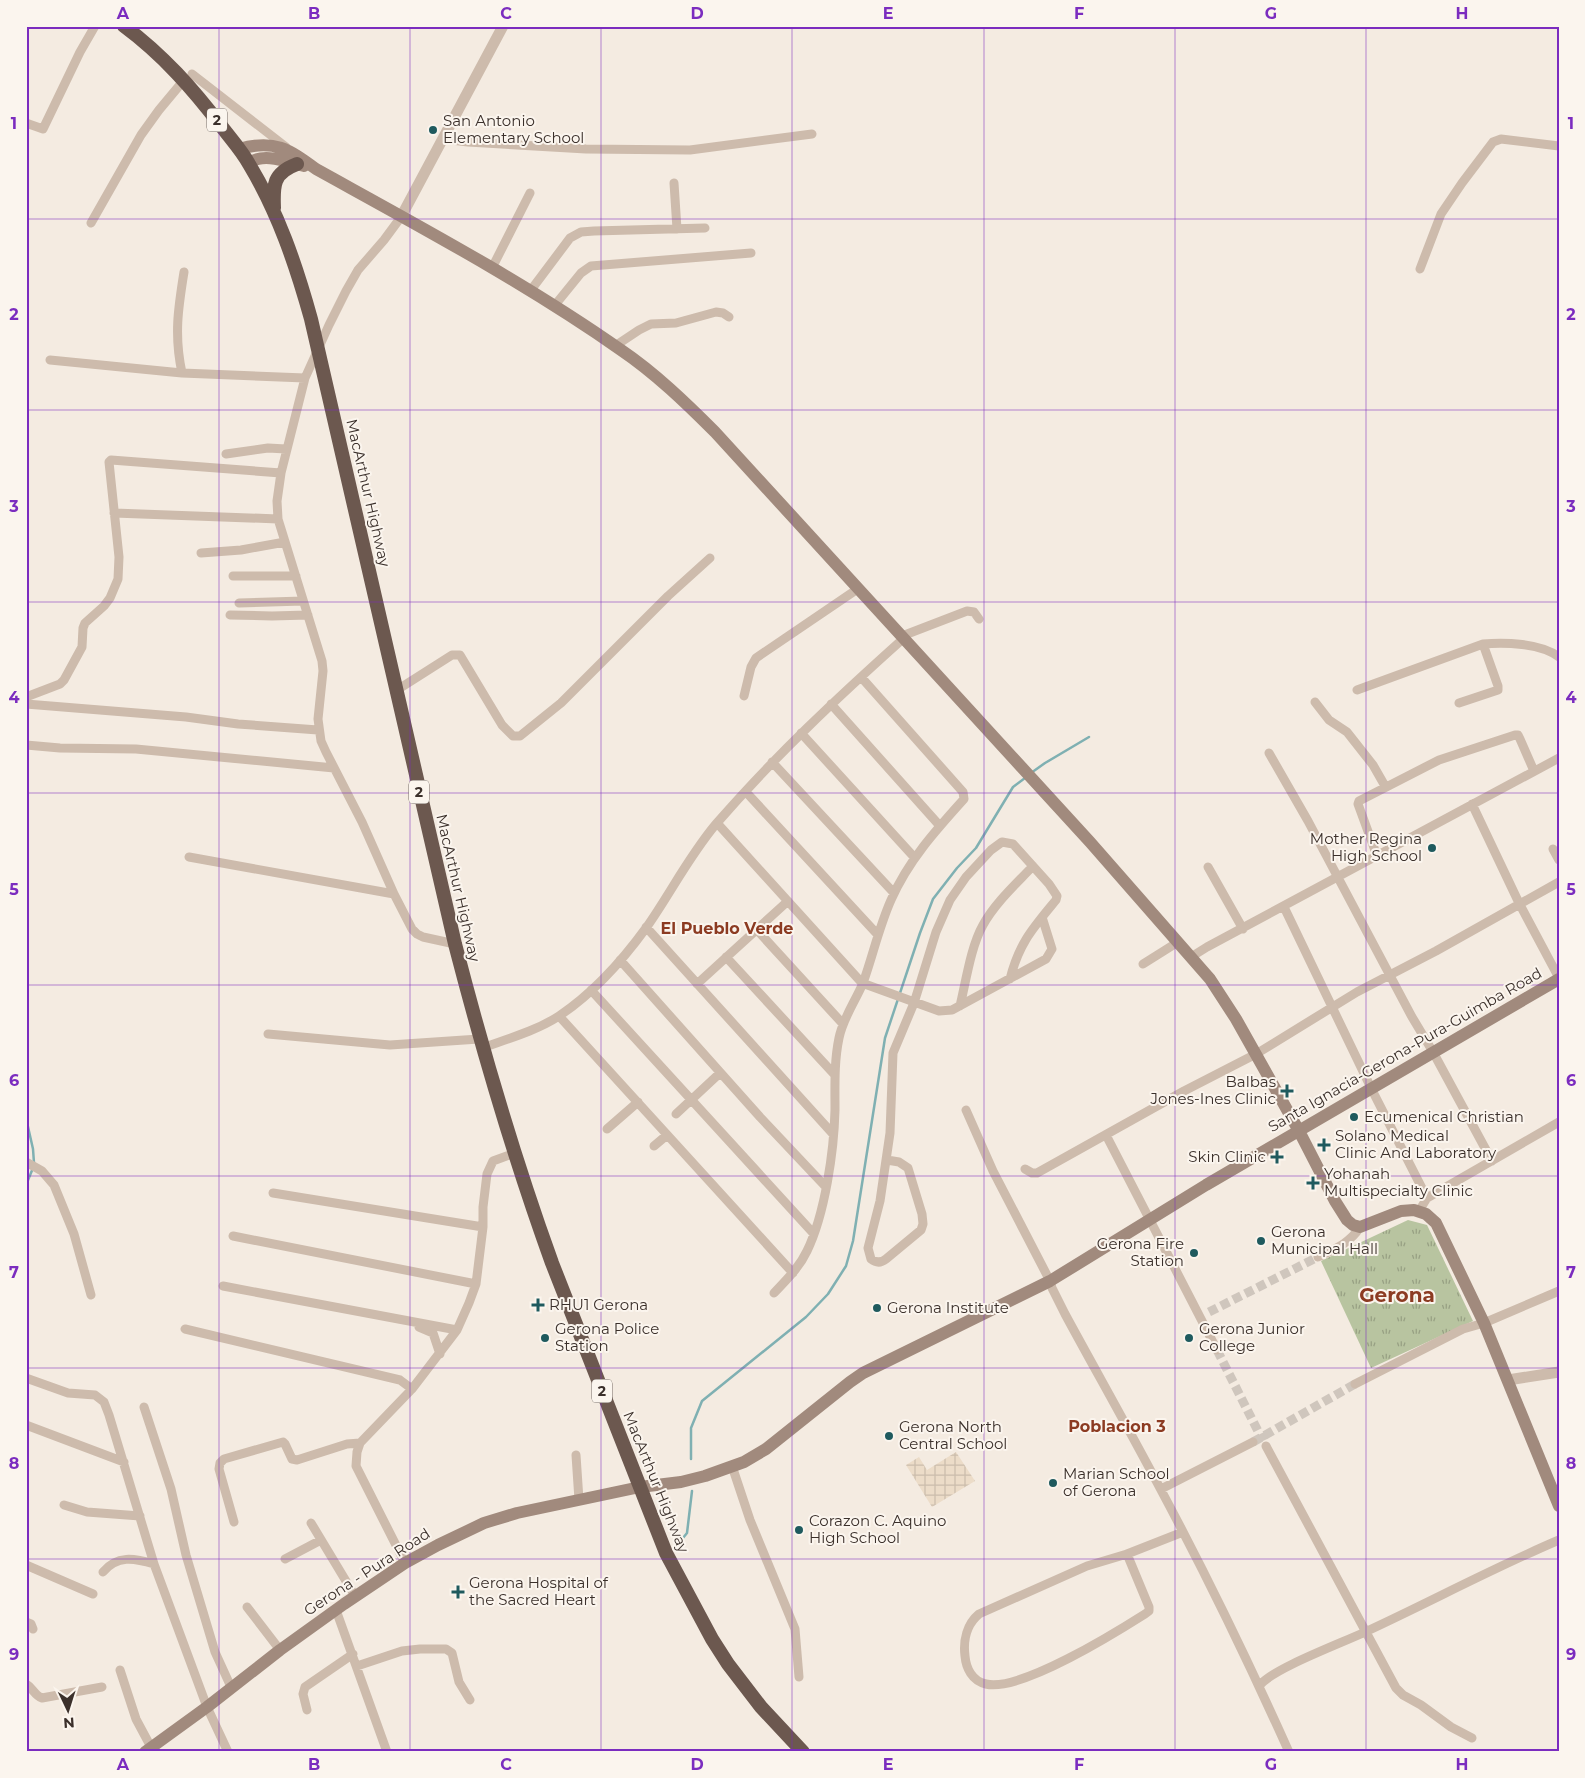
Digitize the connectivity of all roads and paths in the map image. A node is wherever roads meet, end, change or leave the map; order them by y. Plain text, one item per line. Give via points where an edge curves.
1 (95, 26) edge
2 (124, 26) edge
3 (503, 26) edge
4 (188, 77) junction
5 (26, 123) edge
6 (812, 134) dead end
7 (443, 139) junction
8 (1559, 146) edge
9 (239, 150) junction
10 (290, 150) junction
11 (249, 163) junction
12 (297, 164) junction
13 (316, 169) junction
14 (674, 183) dead end
15 (530, 193) dead end
16 (275, 214) junction
17 (400, 216) junction
18 (91, 223) dead end
19 (678, 228) junction
20 (705, 228) dead end
21 (751, 253) dead end
22 (492, 268) junction
23 (1420, 269) dead end
24 (184, 272) dead end
25 (531, 290) junction
26 (555, 305) junction
27 (729, 317) dead end
28 (615, 346) junction
29 (317, 353) junction
30 (50, 360) dead end
31 (182, 373) junction
32 (305, 378) junction
33 (286, 449) junction
34 (226, 454) dead end
35 (281, 472) junction
36 (114, 513) junction
37 (278, 519) junction
38 (285, 542) junction
39 (201, 552) dead end
40 (710, 558) dead end
41 (233, 576) dead end
42 (296, 576) junction
43 (859, 588) junction
44 (303, 601) junction
45 (240, 603) dead end
46 (230, 615) dead end
47 (308, 615) junction
48 (979, 619) dead end
49 (903, 637) junction
50 (1483, 644) junction
51 (1559, 657) edge
52 (861, 676) junction
53 (397, 690) junction
54 (1356, 690) dead end
55 (744, 696) dead end
56 (26, 697) edge
57 (1315, 702) dead end
58 (1459, 703) dead end
59 (26, 704) edge
60 (831, 704) junction
61 (318, 730) junction
62 (800, 733) junction
63 (26, 745) edge
64 (1269, 753) dead end
65 (1559, 758) edge
66 (772, 762) junction
67 (334, 768) junction
68 (1534, 771) junction
69 (1385, 786) junction
70 (746, 792) junction
71 (1472, 804) junction
72 (717, 823) junction
73 (940, 826) junction
74 (1553, 849) dead end
75 (1377, 856) junction
76 (189, 857) dead end
77 (914, 857) junction
78 (1559, 860) edge
79 (1033, 866) junction
80 (1208, 867) dead end
81 (1337, 877) junction
82 (1559, 882) edge
83 (894, 893) junction
84 (394, 894) junction
85 (788, 901) junction
86 (1519, 903) junction
87 (1284, 907) junction
88 (1042, 917) junction
89 (646, 927) junction
90 (1243, 929) junction
91 (757, 930) junction
92 (878, 934) junction
93 (1178, 942) junction
94 (455, 944) junction
95 (726, 957) junction
96 (1191, 957) junction
97 (620, 960) junction
98 (1143, 964) dead end
99 (1389, 976) junction
100 (1010, 979) junction
101 (1559, 979) edge
102 (862, 983) junction
103 (697, 984) junction
104 (591, 990) junction
105 (911, 1001) junction
106 (960, 1006) junction
107 (1333, 1006) junction
108 (559, 1016) junction
109 (843, 1024) junction
110 (268, 1034) dead end
111 (480, 1043) junction
112 (1433, 1052) junction
113 (1256, 1054) junction
114 (720, 1073) junction
115 (834, 1074) junction
116 (1372, 1090) junction
117 (691, 1100) junction
118 (638, 1102) junction
119 (966, 1110) dead end
120 (676, 1114) dead end
121 (1559, 1122) edge
122 (607, 1129) dead end
123 (1299, 1131) junction
124 (667, 1134) junction
125 (833, 1134) junction
126 (1106, 1135) junction
127 (654, 1146) dead end
128 (515, 1153) junction
129 (886, 1160) junction
130 (1492, 1160) junction
131 (26, 1162) edge
132 (1025, 1169) dead end
133 (825, 1186) junction
134 (273, 1193) dead end
135 (1427, 1198) junction
136 (1419, 1211) junction
137 (1150, 1219) junction
138 (484, 1227) junction
139 (1360, 1227) junction
140 (814, 1234) junction
141 (233, 1236) dead end
142 (1318, 1257) tunnel mouth
143 (792, 1273) junction
144 (1050, 1281) junction
145 (476, 1284) junction
146 (224, 1286) dead end
147 (1559, 1291) edge
148 (774, 1293) dead end
149 (91, 1295) dead end
150 (1209, 1312) tunnel mouth
151 (1200, 1316) junction
152 (409, 1322) junction
153 (1484, 1323) junction
154 (185, 1329) dead end
155 (457, 1330) junction
156 (1217, 1350) tunnel mouth
157 (440, 1354) junction
158 (1559, 1372) edge
159 (26, 1378) edge
160 (1508, 1380) junction
161 (1355, 1384) tunnel mouth
162 (412, 1389) junction
163 (144, 1407) dead end
164 (26, 1424) edge
165 (1253, 1442) tunnel mouth
166 (360, 1443) junction
167 (1266, 1446) tunnel mouth
168 (576, 1455) dead end
169 (124, 1462) junction
170 (732, 1466) junction
171 (640, 1487) junction
172 (1161, 1489) junction
173 (579, 1500) junction
174 (64, 1505) dead end
175 (1559, 1506) edge
176 (140, 1516) junction
177 (234, 1522) dead end
178 (311, 1523) dead end
179 (1183, 1532) junction
180 (321, 1540) junction
181 (1559, 1540) edge
182 (1127, 1554) junction
183 (285, 1559) dead end
184 (154, 1564) junction
185 (405, 1564) junction
186 (26, 1566) edge
187 (103, 1572) dead end
188 (93, 1594) dead end
189 (355, 1596) junction
190 (247, 1607) dead end
191 (336, 1610) junction
192 (1366, 1632) junction
193 (280, 1650) junction
194 (352, 1654) junction
195 (357, 1666) junction
196 (120, 1670) dead end
197 (799, 1677) dead end
198 (26, 1684) edge
199 (1260, 1685) junction
200 (102, 1687) dead end
201 (231, 1687) junction
202 (470, 1700) dead end
203 (207, 1707) junction
204 (307, 1710) dead end
205 (1472, 1738) dead end
206 (148, 1750) edge
207 (228, 1752) edge
208 (387, 1752) edge
209 (804, 1752) edge
210 (1289, 1752) edge

1 - 5 street via 42,129
2 - 4 highway, MacArthur Highway / 2
3 - 7 street
4 - 9 highway, MacArthur Highway / 2
4 - 10 street
4 - 18 street via 141,135
6 - 7 street via 690,150 586,149
7 - 17 street
8 - 23 street via 1501,139 1493,142 1441,214
9 - 10 main road via 252,146 275,146
9 - 11 highway, MacArthur Highway / 2
10 - 13 main road
11 - 12 main road via 273,158
11 - 16 highway, MacArthur Highway / 2
12 - 13 main road
12 - 16 highway via 282,172 276,180 273,189
13 - 17 main road
14 - 19 street
15 - 22 street
16 - 29 highway, MacArthur Highway / 2 via 301,283
17 - 22 main road
17 - 29 street via 358,270
19 - 20 street
19 - 25 street via 594,231 574,235
21 - 26 street via 591,266 581,272
22 - 25 main road
24 - 31 street via 176,330
25 - 26 main road
26 - 28 main road
27 - 28 street via 716,312 676,323 651,324
28 - 43 main road via 715,432
29 - 32 street
29 - 53 highway, MacArthur Highway / 2
30 - 31 street
31 - 32 street
32 - 33 street
33 - 34 street
33 - 35 street
35 - 36 street via 111,460
35 - 37 street
36 - 37 street
36 - 56 street via 120,565 115,589 104,606 85,623 82,647 64,680
37 - 38 street
38 - 39 street via 241,550
38 - 42 street
40 - 53 street via 561,703 520,736 513,736 502,724 460,655 452,655
41 - 42 street
42 - 44 street
43 - 49 main road
43 - 55 street via 756,658 750,667
44 - 45 street
44 - 47 street
46 - 47 street
47 - 61 street via 322,661
48 - 49 street via 974,612 967,611
49 - 52 street
49 - 93 main road
50 - 51 street via 1535,647
50 - 54 street
50 - 58 street via 1498,690
52 - 60 street
52 - 73 street via 964,795
53 - 94 highway, MacArthur Highway / 2
57 - 69 street via 1329,720 1347,732 1374,765
59 - 61 street
60 - 62 street
60 - 73 street
61 - 67 street
62 - 66 street
62 - 77 street
63 - 67 street via 136,749
64 - 81 street
65 - 68 street
66 - 70 street
66 - 83 street
67 - 84 street
68 - 69 street via 1518,735 1514,735 1439,760
68 - 71 street
69 - 75 street via 1358,804
70 - 72 street
70 - 92 street
71 - 75 street
71 - 86 street
72 - 85 street
72 - 89 street
73 - 77 street
74 - 78 street
75 - 81 street
76 - 84 street
77 - 83 street
79 - 88 street via 1057,896
79 - 105 street via 1013,844 1002,842 966,876 940,920
79 - 106 street via 982,926
80 - 90 street
81 - 87 street
81 - 99 street
82 - 86 street
83 - 92 street
84 - 94 street via 417,934
85 - 91 street
85 - 102 street
86 - 99 street
86 - 101 street
87 - 90 street
87 - 107 street
88 - 100 street via 1023,942
88 - 100 street via 1052,945 1050,954
89 - 97 street
89 - 103 street
90 - 96 street
91 - 95 street
91 - 109 street
92 - 102 street
93 - 96 main road
93 - 98 street
94 - 111 highway, MacArthur Highway / 2
95 - 103 street
95 - 115 street
96 - 113 main road via 1222,996
97 - 104 street
97 - 114 street
99 - 107 street
99 - 112 street
100 - 106 street
101 - 112 main road, Santa Ignacia-Gerona-Pura-Guimba Road
102 - 105 street
102 - 109 street
103 - 125 street
104 - 108 street
104 - 117 street
105 - 106 street via 943,1012
105 - 129 street via 892,1056 892,1119
107 - 113 street
107 - 116 street
108 - 111 street via 548,1023
108 - 118 street
109 - 115 street
110 - 111 street via 390,1045
111 - 128 highway, MacArthur Highway / 2
112 - 116 main road, Santa Ignacia-Gerona-Pura-Guimba Road
112 - 130 street
113 - 123 main road
113 - 126 street
114 - 117 street
114 - 133 street
115 - 125 street
116 - 123 main road, Santa Ignacia-Gerona-Pura-Guimba Road
116 - 135 street
117 - 120 street
117 - 140 street
118 - 122 street
118 - 124 street
119 - 144 street
121 - 130 street
123 - 137 main road, Santa Ignacia-Gerona-Pura-Guimba Road
123 - 139 main road via 1342,1214 1351,1224
124 - 127 street
124 - 143 street
125 - 133 street
126 - 132 street via 1036,1173
126 - 137 street
128 - 138 street via 493,1161 486,1174
128 - 171 highway, MacArthur Highway / 2 via 552,1263
129 - 129 street via 868,1248 870,1259 876,1262 886,1259 921,1230 923,1224 908,1168 899,1162
130 - 135 street
131 - 149 street via 42,1171 54,1185 74,1234
133 - 140 street
134 - 138 street
135 - 136 street
136 - 139 main road via 1401,1211
136 - 153 main road via 1431,1218 1440,1230
137 - 144 main road, Santa Ignacia-Gerona-Pura-Guimba Road
137 - 151 street
138 - 145 street
139 - 142 street via 1346,1243
140 - 143 street via 807,1252
141 - 145 street
143 - 148 street
144 - 170 main road, Santa Ignacia-Gerona-Pura-Guimba Road via 863,1373 761,1453
144 - 172 street via 1064,1314
145 - 155 street
146 - 152 street
147 - 153 street
150 - 151 street
151 - 156 street
152 - 155 street
152 - 157 street via 432,1333
153 - 160 main road
153 - 161 street via 1462,1329
154 - 162 street via 400,1380
155 - 157 street
157 - 162 street
158 - 160 street
159 - 169 street via 68,1393 100,1398
160 - 175 main road
162 - 166 street
163 - 201 street via 171,1489 186,1555 215,1652
164 - 169 street
165 - 172 street
166 - 177 street via 297,1460 292,1459 283,1442 224,1459 219,1469
166 - 185 street via 356,1466
167 - 192 street
168 - 173 street
169 - 176 street
170 - 171 main road, Santa Ignacia-Gerona-Pura-Guimba Road via 681,1482
170 - 197 street via 795,1629
171 - 173 main road, Gerona - Pura Road
171 - 209 highway, MacArthur Highway / 2 via 666,1553 712,1639 757,1702
172 - 179 street
173 - 185 main road, Gerona - Pura Road via 484,1524
174 - 176 street via 88,1512
176 - 184 street
178 - 180 street
179 - 182 street
179 - 199 street
180 - 183 street
180 - 189 street
181 - 192 street
182 - 182 street via 1075,1571 979,1614 968,1628 965,1644 971,1674 980,1682 992,1685 1024,1678 1097,1644 1147,1612 1148,1604
184 - 187 street via 128,1558 117,1560
184 - 203 street
185 - 189 main road, Gerona - Pura Road
186 - 188 street
189 - 191 main road, Gerona - Pura Road
190 - 193 street
191 - 193 main road, Gerona - Pura Road
191 - 194 street
192 - 199 street via 1284,1669
192 - 205 street via 1400,1693
193 - 201 main road, Gerona - Pura Road
194 - 195 street
194 - 204 street via 305,1687 303,1694
195 - 202 street via 402,1651 446,1649 452,1653 459,1682
195 - 208 street
196 - 206 street
198 - 200 street via 42,1698
199 - 210 street
201 - 203 main road, Gerona - Pura Road
203 - 206 main road, Gerona - Pura Road
203 - 207 street

